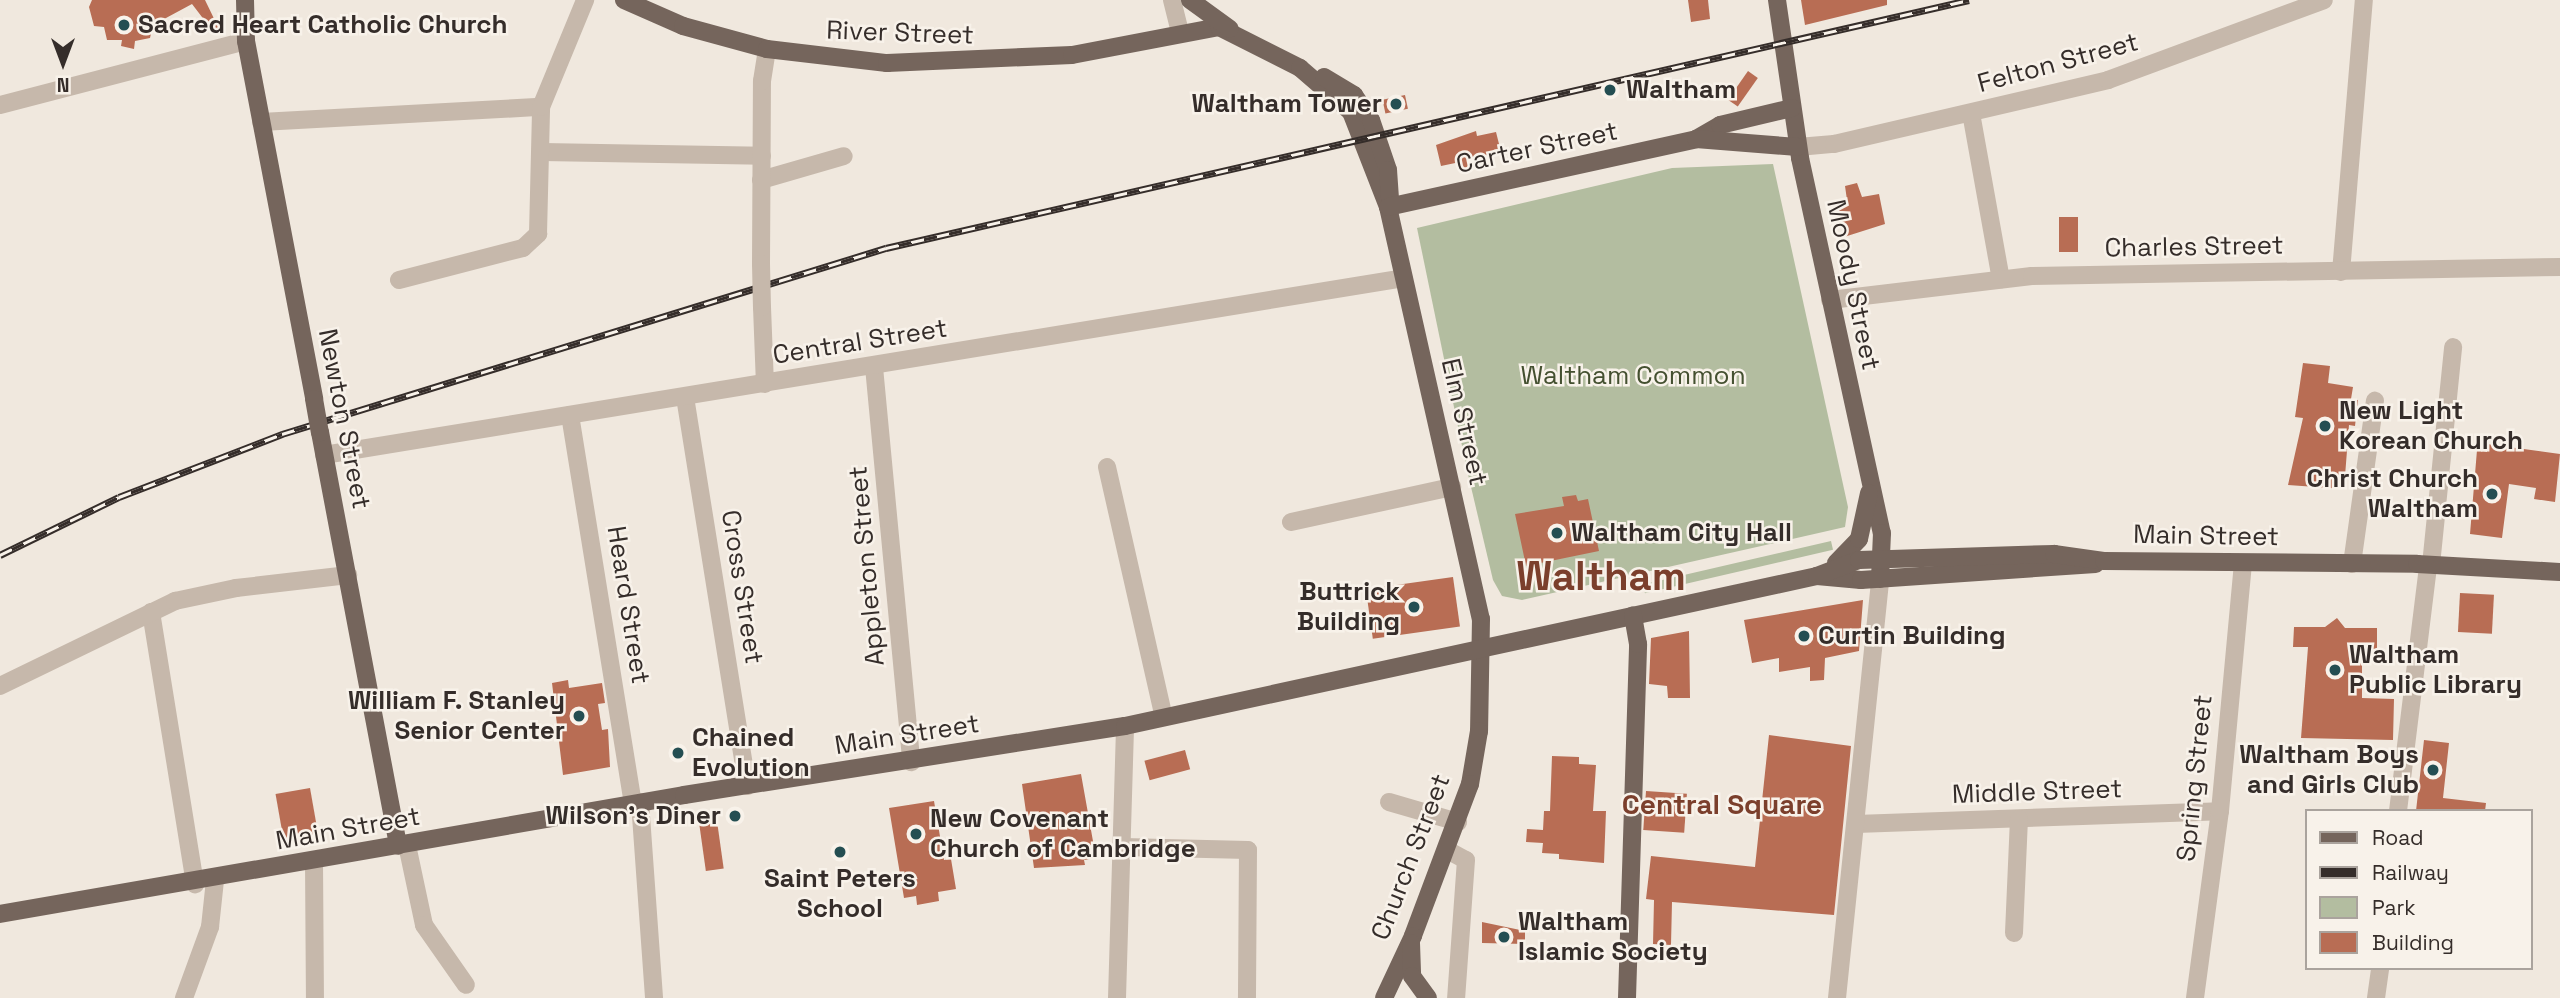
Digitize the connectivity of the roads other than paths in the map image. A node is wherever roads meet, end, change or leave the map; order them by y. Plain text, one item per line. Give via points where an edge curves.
1 (246, 0) edge
2 (585, 0) edge
3 (624, 0) edge
4 (1172, 0) edge
5 (1190, 0) edge
6 (1777, 0) edge
7 (2324, 0) edge
8 (2364, 0) edge
9 (1180, 33) junction
10 (1236, 33) junction
11 (246, 41) junction
12 (767, 49) junction
13 (0, 105) edge
14 (541, 107) junction
15 (1792, 108) junction
16 (1971, 113) junction
17 (261, 122) junction
18 (1696, 139) junction
19 (1798, 146) junction
20 (542, 152) junction
21 (762, 156) junction
22 (844, 156) dead end
23 (761, 180) junction
24 (1388, 207) junction
25 (2560, 267) edge
26 (2341, 272) junction
27 (1404, 278) junction
28 (2001, 279) junction
29 (399, 280) dead end
30 (1830, 300) junction
31 (2453, 347) dead end
32 (874, 367) junction
33 (765, 384) junction
34 (685, 397) junction
35 (2375, 401) dead end
36 (569, 415) junction
37 (324, 454) junction
38 (1107, 467) dead end
39 (1870, 482) junction
40 (1452, 487) junction
41 (1291, 522) dead end
42 (1882, 558) junction
43 (2104, 561) junction
44 (2243, 563) junction
45 (2352, 564) junction
46 (2430, 565) junction
47 (2560, 572) edge
48 (348, 575) junction
49 (1817, 576) junction
50 (1880, 579) junction
51 (151, 612) junction
52 (1633, 615) junction
53 (1480, 648) junction
54 (0, 686) edge
55 (1164, 717) junction
56 (1125, 726) junction
57 (911, 762) junction
58 (747, 786) junction
59 (1389, 802) dead end
60 (637, 803) junction
61 (2399, 809) edge
62 (2220, 811) junction
63 (2019, 819) junction
64 (1458, 822) junction
65 (1856, 824) junction
66 (403, 846) junction
67 (1123, 847) junction
68 (1447, 850) junction
69 (314, 862) junction
70 (215, 880) junction
71 (195, 884) junction
72 (0, 914) edge
73 (2014, 933) dead end
74 (1413, 936) junction
75 (2380, 970) edge
76 (1625, 974) junction
77 (466, 985) dead end
78 (184, 998) edge
79 (315, 998) edge
80 (654, 998) edge
81 (1117, 998) edge
82 (1247, 998) edge
83 (1384, 998) edge
84 (1428, 998) edge
85 (1455, 998) edge
86 (1620, 998) edge
87 (1627, 998) edge
88 (1837, 998) edge
89 (2194, 998) edge
90 (2376, 998) edge

1 - 11 main road, Newton Street
2 - 14 street
3 - 12 main road, River Street via 683,26
4 - 9 street
5 - 10 main road
6 - 15 main road, Moody Street
7 - 16 street, Felton Street via 2127,74
8 - 26 street
9 - 10 main road, Elm Street via 1215,27
9 - 12 main road, River Street via 1081,54 954,63 875,63
10 - 24 main road, Elm Street via 1292,63 1355,117
11 - 13 street
11 - 17 main road, Newton Street
12 - 21 street
14 - 17 street
14 - 20 street
15 - 18 main road, Carter Street via 1720,125
15 - 19 main road, Moody Street
16 - 19 street, Felton Street via 1834,145
16 - 28 street
17 - 37 main road, Newton Street, bridge
18 - 19 main road, Carter Street
18 - 24 main road, Carter Street
19 - 30 main road, Moody Street
20 - 21 street
20 - 29 street via 543,209 534,240 523,248
21 - 23 street
22 - 23 street
23 - 33 street, bridge
24 - 27 main road, Elm Street
25 - 26 street, Charles Street
26 - 28 street, Charles Street
27 - 32 street, Central Street
27 - 40 main road, Elm Street
28 - 30 street, Charles Street
30 - 39 main road, Moody Street
31 - 46 street
32 - 33 street, Central Street
32 - 57 street, Appleton Street
33 - 34 street, Central Street
34 - 36 street, Central Street
34 - 58 street, Cross Street
35 - 45 street
36 - 37 street, Central Street
36 - 60 street, Heard Street
37 - 48 main road, Newton Street
38 - 55 street
39 - 42 main road, Moody Street
39 - 49 main road via 1859,539
40 - 41 street
40 - 53 main road, Elm Street via 1480,612
42 - 43 main road, Main Street via 2054,554
42 - 49 main road, Main Street via 1851,562
42 - 50 main road, Moody Street
43 - 44 main road, Main Street
43 - 50 main road, Main Street via 2061,569
44 - 45 main road, Main Street
44 - 62 street, Spring Street
45 - 46 main road, Main Street
46 - 47 main road, Main Street
46 - 61 street
48 - 51 street via 222,590
48 - 66 main road, Newton Street
49 - 50 main road, Main Street
49 - 52 main road, Main Street
50 - 65 street
51 - 54 street
51 - 71 street
52 - 53 main road, Main Street
52 - 76 main road via 1638,644
53 - 55 main road, Main Street
53 - 64 main road, Church Street via 1478,741
55 - 56 main road, Main Street
56 - 57 main road, Main Street
56 - 67 street
57 - 58 main road, Main Street
58 - 60 main road, Main Street
59 - 64 street
60 - 66 main road, Main Street
60 - 80 street, Heard Street
62 - 63 street, Middle Street
62 - 89 street, Spring Street
63 - 65 street, Middle Street
63 - 73 street
64 - 68 main road, Church Street
65 - 88 street
66 - 69 main road, Main Street
66 - 77 street via 424,925
67 - 81 street
67 - 82 street via 1248,850
68 - 74 main road, Church Street
68 - 85 street via 1466,860
69 - 70 main road, Main Street
69 - 79 street
70 - 71 main road, Main Street
70 - 78 street via 209,927
71 - 72 main road, Main Street
74 - 83 main road, Church Street
74 - 84 main road via 1410,970
75 - 90 street
76 - 86 main road
76 - 87 main road

